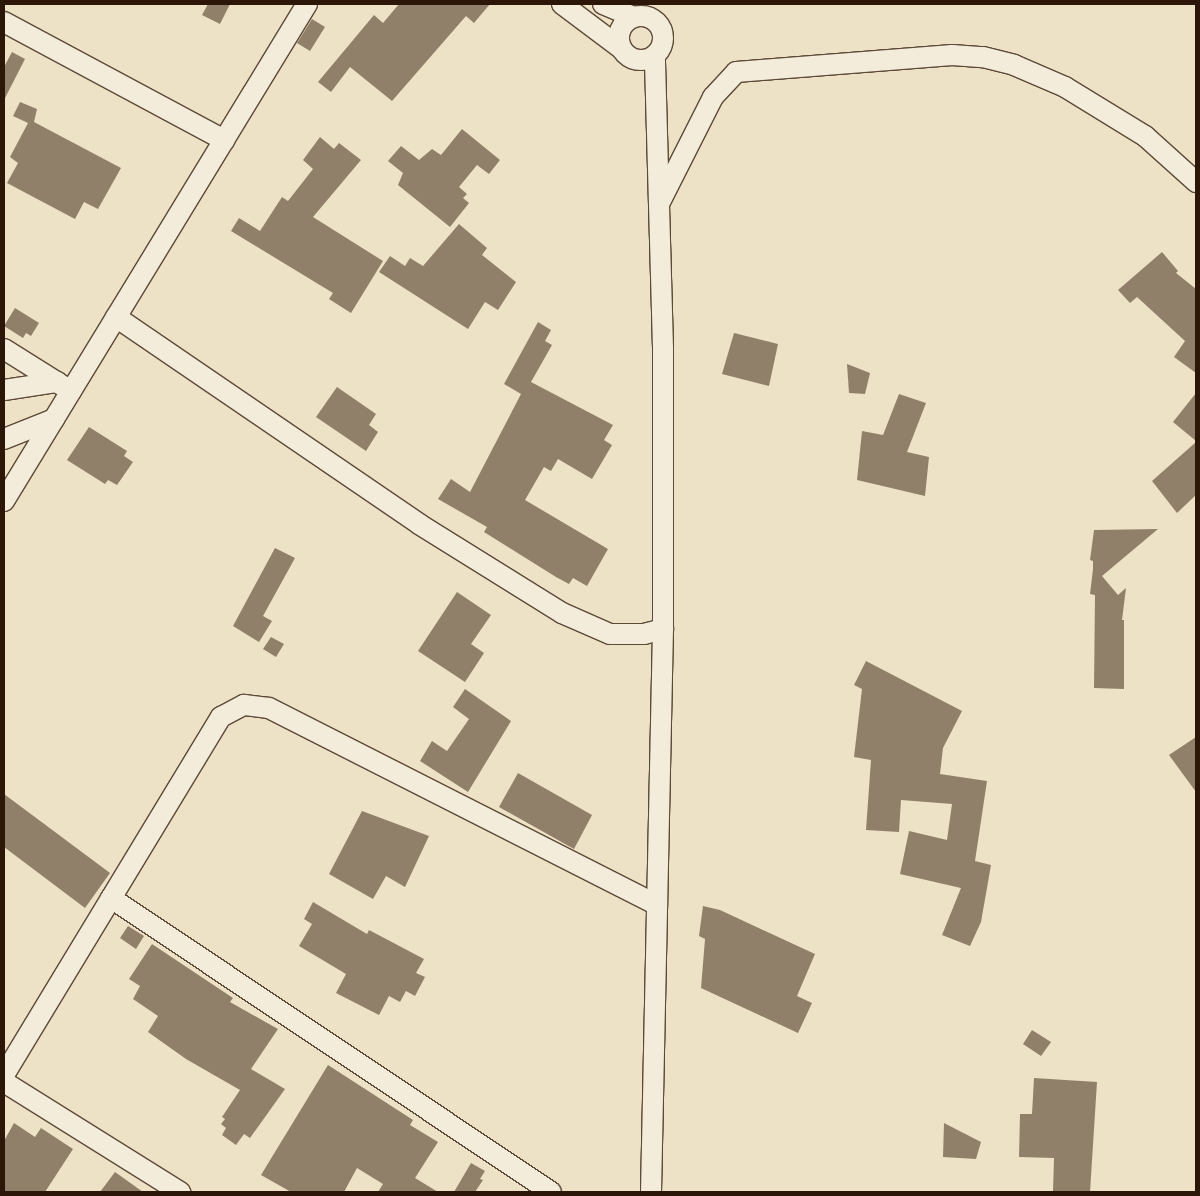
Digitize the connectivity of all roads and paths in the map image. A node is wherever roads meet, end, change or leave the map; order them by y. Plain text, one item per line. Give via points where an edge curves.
1 (307, 4) edge
2 (562, 4) edge
3 (603, 4) edge
4 (654, 12) edge
5 (633, 17) junction
6 (4, 22) edge
7 (622, 49) junction
8 (655, 56) junction
9 (224, 140) junction
10 (1196, 182) edge
11 (659, 204) junction
12 (116, 317) junction
13 (4, 349) edge
14 (64, 387) junction
15 (4, 390) edge
16 (54, 419) junction
17 (4, 439) edge
18 (4, 501) edge
19 (663, 629) junction
20 (111, 898) junction
21 (657, 905) junction
22 (4, 1075) edge
23 (4, 1082) edge
24 (180, 1192) edge
25 (551, 1192) edge
26 (651, 1192) edge

1 - 9 street
2 - 7 street
3 - 5 street
4 - 5 street
4 - 8 street via 664,37
5 - 7 street via 622,27 619,42
6 - 9 street
7 - 8 street via 641,61
8 - 11 street
9 - 12 street
10 - 11 street via 1145,136 1065,87 1014,65 952,54 736,72 713,97
11 - 19 street via 663,348
12 - 14 street
12 - 19 street via 419,524 562,613 610,634 644,634
13 - 14 street
14 - 15 street
14 - 16 street
16 - 17 street
16 - 18 street
19 - 21 street
20 - 21 street via 221,717 244,705 269,708
20 - 22 street
20 - 25 street
21 - 26 street
23 - 24 street

